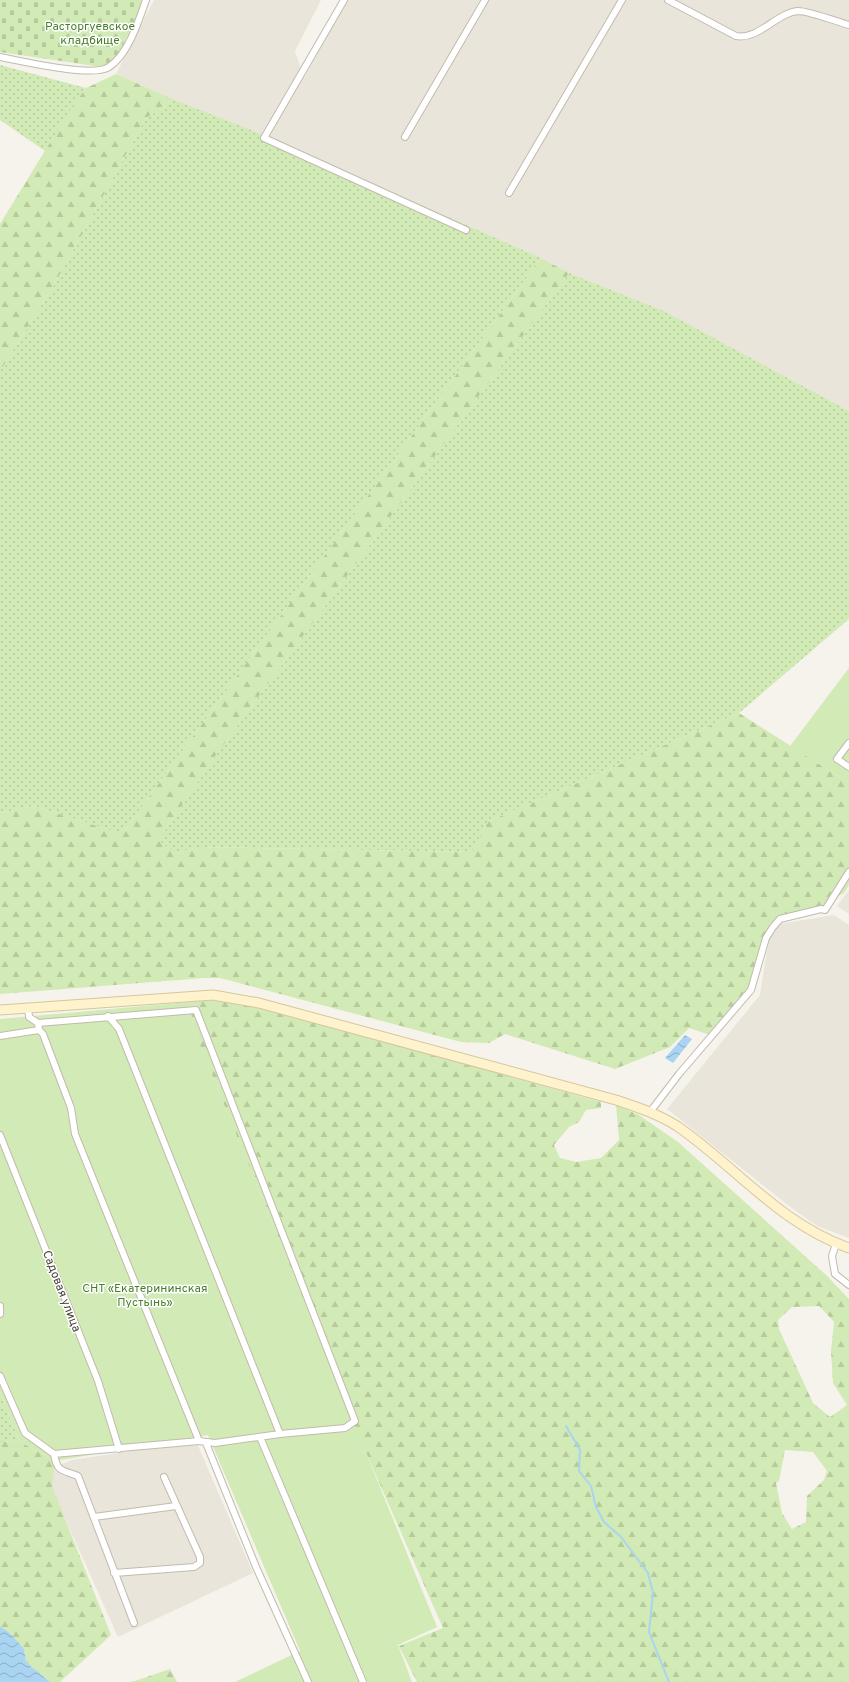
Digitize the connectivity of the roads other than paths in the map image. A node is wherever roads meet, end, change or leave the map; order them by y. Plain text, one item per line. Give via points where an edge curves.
1 (146, 0) edge
2 (344, 0) edge
3 (485, 0) edge
4 (622, 0) edge
5 (668, 0) edge
6 (849, 26) edge
7 (0, 57) edge
8 (405, 137) dead end
9 (509, 193) dead end
10 (466, 230) dead end
11 (849, 743) edge
12 (849, 767) edge
13 (849, 872) edge
14 (187, 997) junction
15 (28, 1008) junction
16 (0, 1010) edge
17 (196, 1010) junction
18 (108, 1016) junction
19 (38, 1023) junction
20 (39, 1030) junction
21 (0, 1036) edge
22 (650, 1112) junction
23 (0, 1135) edge
24 (836, 1244) junction
25 (849, 1248) edge
26 (849, 1285) edge
27 (0, 1306) edge
28 (0, 1314) edge
29 (0, 1376) edge
30 (280, 1434) junction
31 (260, 1437) junction
32 (202, 1442) junction
33 (119, 1449) junction
34 (54, 1454) junction
35 (164, 1477) dead end
36 (176, 1506) junction
37 (94, 1517) junction
38 (114, 1573) junction
39 (134, 1623) dead end
40 (308, 1682) edge
41 (363, 1682) edge

1 - 7 street via 138,23 119,58 110,67 100,71 85,71
2 - 10 street via 264,138
3 - 8 street
4 - 9 street
5 - 6 street via 736,36 752,34 778,19 799,11
11 - 12 street via 837,759
13 - 22 street via 824,910 821,908 780,919 773,926 766,938 752,990 697,1051
14 - 15 main road
14 - 17 street via 192,1008
14 - 22 main road via 213,995 259,1003 608,1098
15 - 16 main road
15 - 19 street via 29,1017
17 - 18 street
17 - 30 street via 356,1421 345,1428
18 - 19 street
18 - 30 street via 119,1029
19 - 20 street
20 - 21 street
20 - 32 street via 43,1034 71,1108 75,1134
22 - 24 main road via 692,1137 798,1224
23 - 33 street, Садовая улица via 98,1381
24 - 25 main road
24 - 26 street via 832,1256 835,1274
27 - 28 street
29 - 34 street via 25,1433
30 - 31 street
31 - 32 street
31 - 41 street
32 - 33 street
32 - 40 street
33 - 34 street
34 - 37 street via 59,1470 78,1476
35 - 36 street
36 - 37 street
36 - 38 street via 200,1557 200,1563 194,1567
37 - 38 street
38 - 39 street

